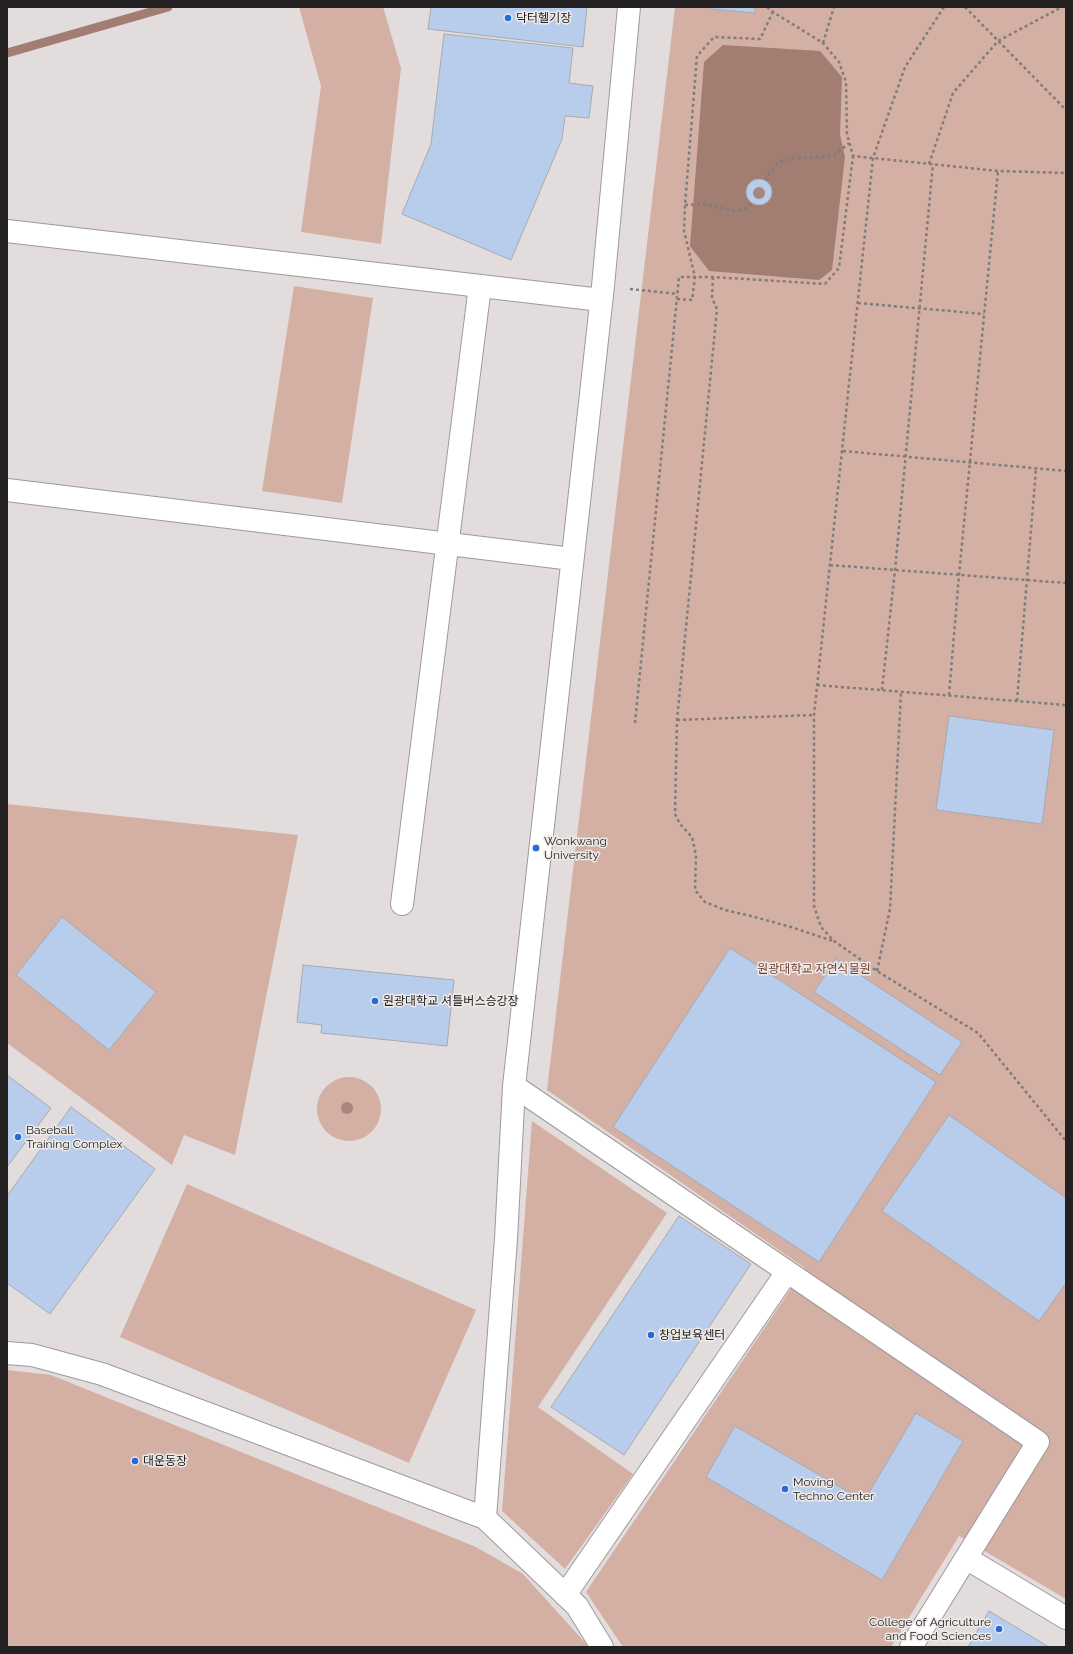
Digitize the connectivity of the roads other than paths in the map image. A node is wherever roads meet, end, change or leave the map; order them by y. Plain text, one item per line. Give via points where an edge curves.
1 (629, 7) edge
2 (7, 231) edge
3 (480, 286) junction
4 (602, 293) junction
5 (7, 490) edge
6 (448, 543) junction
7 (572, 559) junction
8 (402, 904) dead end
9 (514, 1086) junction
10 (787, 1272) junction
11 (7, 1353) edge
12 (485, 1518) junction
13 (966, 1558) junction
14 (565, 1596) junction
15 (1066, 1618) edge
16 (602, 1647) edge
17 (911, 1647) edge

1 - 4 lane
2 - 3 lane
3 - 4 lane
3 - 6 lane
4 - 7 lane
5 - 6 lane
6 - 7 lane
6 - 8 lane
7 - 9 lane
9 - 10 lane
9 - 12 lane via 506,1238
10 - 13 lane via 1038,1442
10 - 14 lane
11 - 12 lane via 32,1355 102,1374
12 - 14 lane
13 - 15 lane
13 - 17 lane
14 - 16 lane via 576,1606

